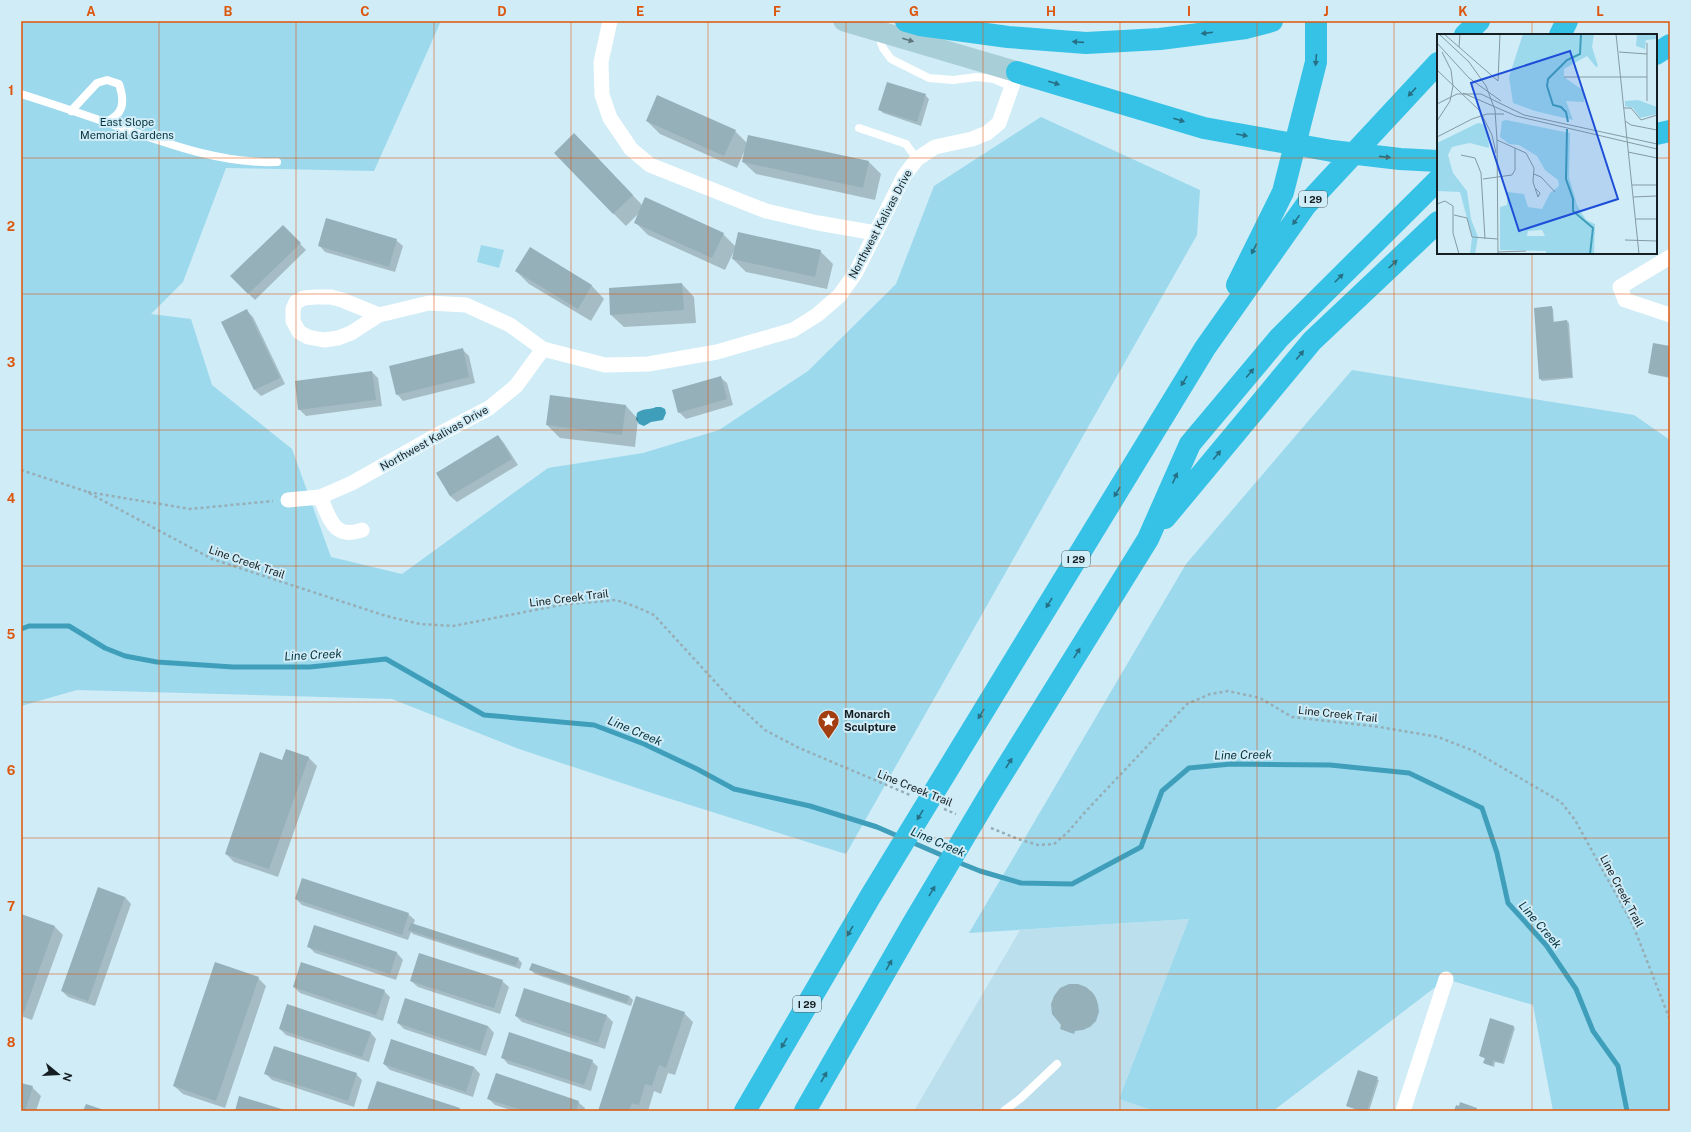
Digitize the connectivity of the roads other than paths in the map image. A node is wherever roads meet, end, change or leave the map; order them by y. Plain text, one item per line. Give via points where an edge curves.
1 (610, 21) edge
2 (844, 21) edge
3 (906, 21) edge
4 (1272, 21) edge
5 (1316, 21) edge
6 (1479, 21) edge
7 (1567, 21) edge
8 (877, 31) junction
9 (1466, 34) edge
10 (1560, 34) edge
11 (1670, 45) edge
12 (1657, 53) edge
13 (1437, 64) edge
14 (1014, 80) junction
15 (21, 94) edge
16 (71, 111) junction
17 (105, 122) junction
18 (859, 128) dead end
19 (1670, 131) edge
20 (1657, 134) edge
21 (917, 159) junction
22 (1437, 161) edge
23 (277, 162) dead end
24 (1437, 181) edge
25 (1437, 223) edge
26 (876, 233) junction
27 (1670, 256) edge
28 (379, 314) junction
29 (1670, 315) edge
30 (1205, 348) junction
31 (543, 349) junction
32 (320, 497) junction
33 (288, 500) road end
34 (362, 530) dead end
35 (1148, 539) junction
36 (1446, 979) dead end
37 (1057, 1064) dead end
38 (745, 1111) edge
39 (805, 1111) edge
40 (1004, 1111) edge
41 (1403, 1111) edge

1 - 26 street via 601,62 602,95 610,118 631,149 650,165 766,211
2 - 8 main road
4 -> 3 highway via 1246,28 1160,39 1086,43 1008,37
5 -> 30 highway via 1316,62 1283,192
6 - 9 highway
7 - 10 highway
8 -> 14 main road
8 - 14 lane via 883,48 891,59 929,78 954,80 976,77
11 - 12 highway
13 -> 30 highway, I 29 via 1306,205
14 - 21 street, Northwest Kalivas Drive via 998,123 987,133 934,147
14 -> 22 highway via 1204,128 1332,151
15 - 16 lane
16 - 17 lane
16 - 17 lane via 96,83 107,80 119,84 123,97 122,108 113,119
17 - 23 lane via 168,144 219,157
18 - 21 lane via 906,144
19 - 20 highway
21 - 26 street, Northwest Kalivas Drive via 904,176
35 -> 24 highway via 1190,444 1280,338
35 -> 25 highway via 1312,342
26 - 31 street, Northwest Kalivas Drive via 855,274 839,296 817,315 793,330 717,352 648,364 605,365
27 - 29 street via 1620,287 1625,300
28 - 28 street via 331,298 304,298 296,302 293,321 299,332 308,337 324,340 351,333
28 - 31 street via 429,303 466,305 510,325
30 -> 38 highway, I 29 via 947,769
31 - 32 street, Northwest Kalivas Drive via 516,386 489,408 352,483
32 - 33 street, Northwest Kalivas Drive
32 - 34 street via 338,530 346,533
39 -> 35 highway via 988,797
36 - 41 street
37 - 40 lane

